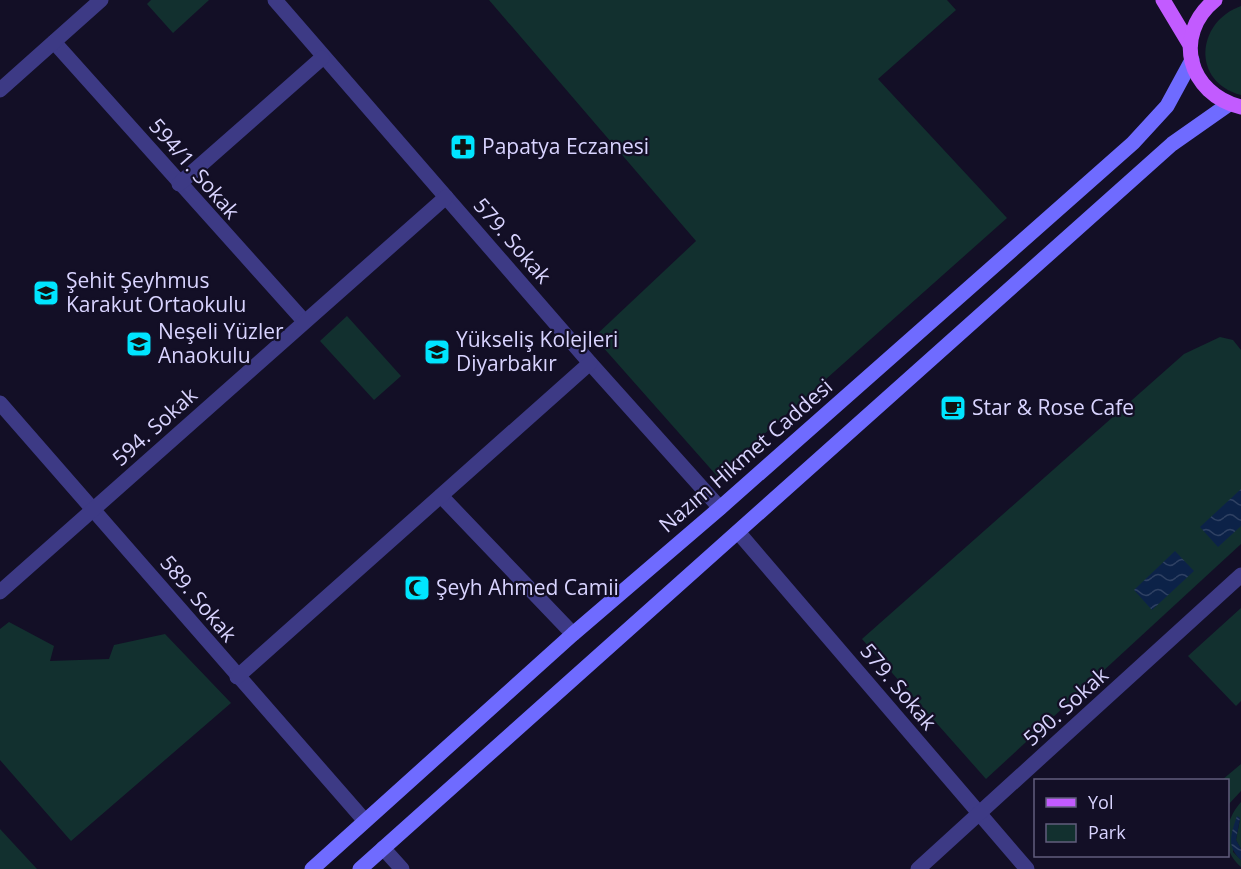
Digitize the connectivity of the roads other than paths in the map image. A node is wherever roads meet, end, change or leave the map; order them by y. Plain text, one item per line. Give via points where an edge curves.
1 (101, 0) edge
2 (274, 0) edge
3 (1163, 0) edge
4 (1215, 0) edge
5 (54, 42) junction
6 (1190, 45) junction
7 (322, 58) junction
8 (1192, 60) junction
9 (0, 90) edge
10 (1238, 106) edge
11 (179, 184) junction
12 (446, 197) junction
13 (304, 321) junction
14 (590, 363) junction
15 (0, 403) edge
16 (441, 496) junction
17 (720, 508) junction
18 (94, 509) junction
19 (738, 532) junction
20 (1241, 575) edge
21 (0, 592) edge
22 (573, 634) junction
23 (237, 677) junction
24 (978, 815) junction
25 (365, 821) junction
26 (383, 848) junction
27 (312, 869) edge
28 (360, 869) edge
29 (402, 869) edge
30 (918, 869) edge
31 (1027, 869) edge

1 - 5 street
2 - 7 street, 579. Sokak
3 - 6 main road
4 - 6 main road via 1196,23
5 - 9 street
5 - 11 street, 594/1. Sokak
6 - 8 main road
7 - 11 street
7 - 12 street, 579. Sokak
8 - 10 main road via 1209,91
8 - 17 main road, Nazım Hikmet Caddesi via 1167,106 1133,143
10 - 19 main road via 1172,144
11 - 13 street, 594/1. Sokak
12 - 13 street, 594. Sokak
12 - 14 street, 579. Sokak
13 - 18 street, 594. Sokak
14 - 16 street
14 - 17 street, 579. Sokak
15 - 18 street, 589. Sokak
16 - 22 street
16 - 23 street
17 - 22 main road, Nazım Hikmet Caddesi
18 - 21 street, 594. Sokak
18 - 23 street, 589. Sokak
19 - 24 street, 579. Sokak
19 - 26 main road
20 - 24 street, 590. Sokak
22 - 25 main road, Nazım Hikmet Caddesi
23 - 25 street, 589. Sokak
24 - 30 street, 590. Sokak
24 - 31 street, 579. Sokak
25 - 27 main road, Nazım Hikmet Caddesi
26 - 28 main road
26 - 29 street

